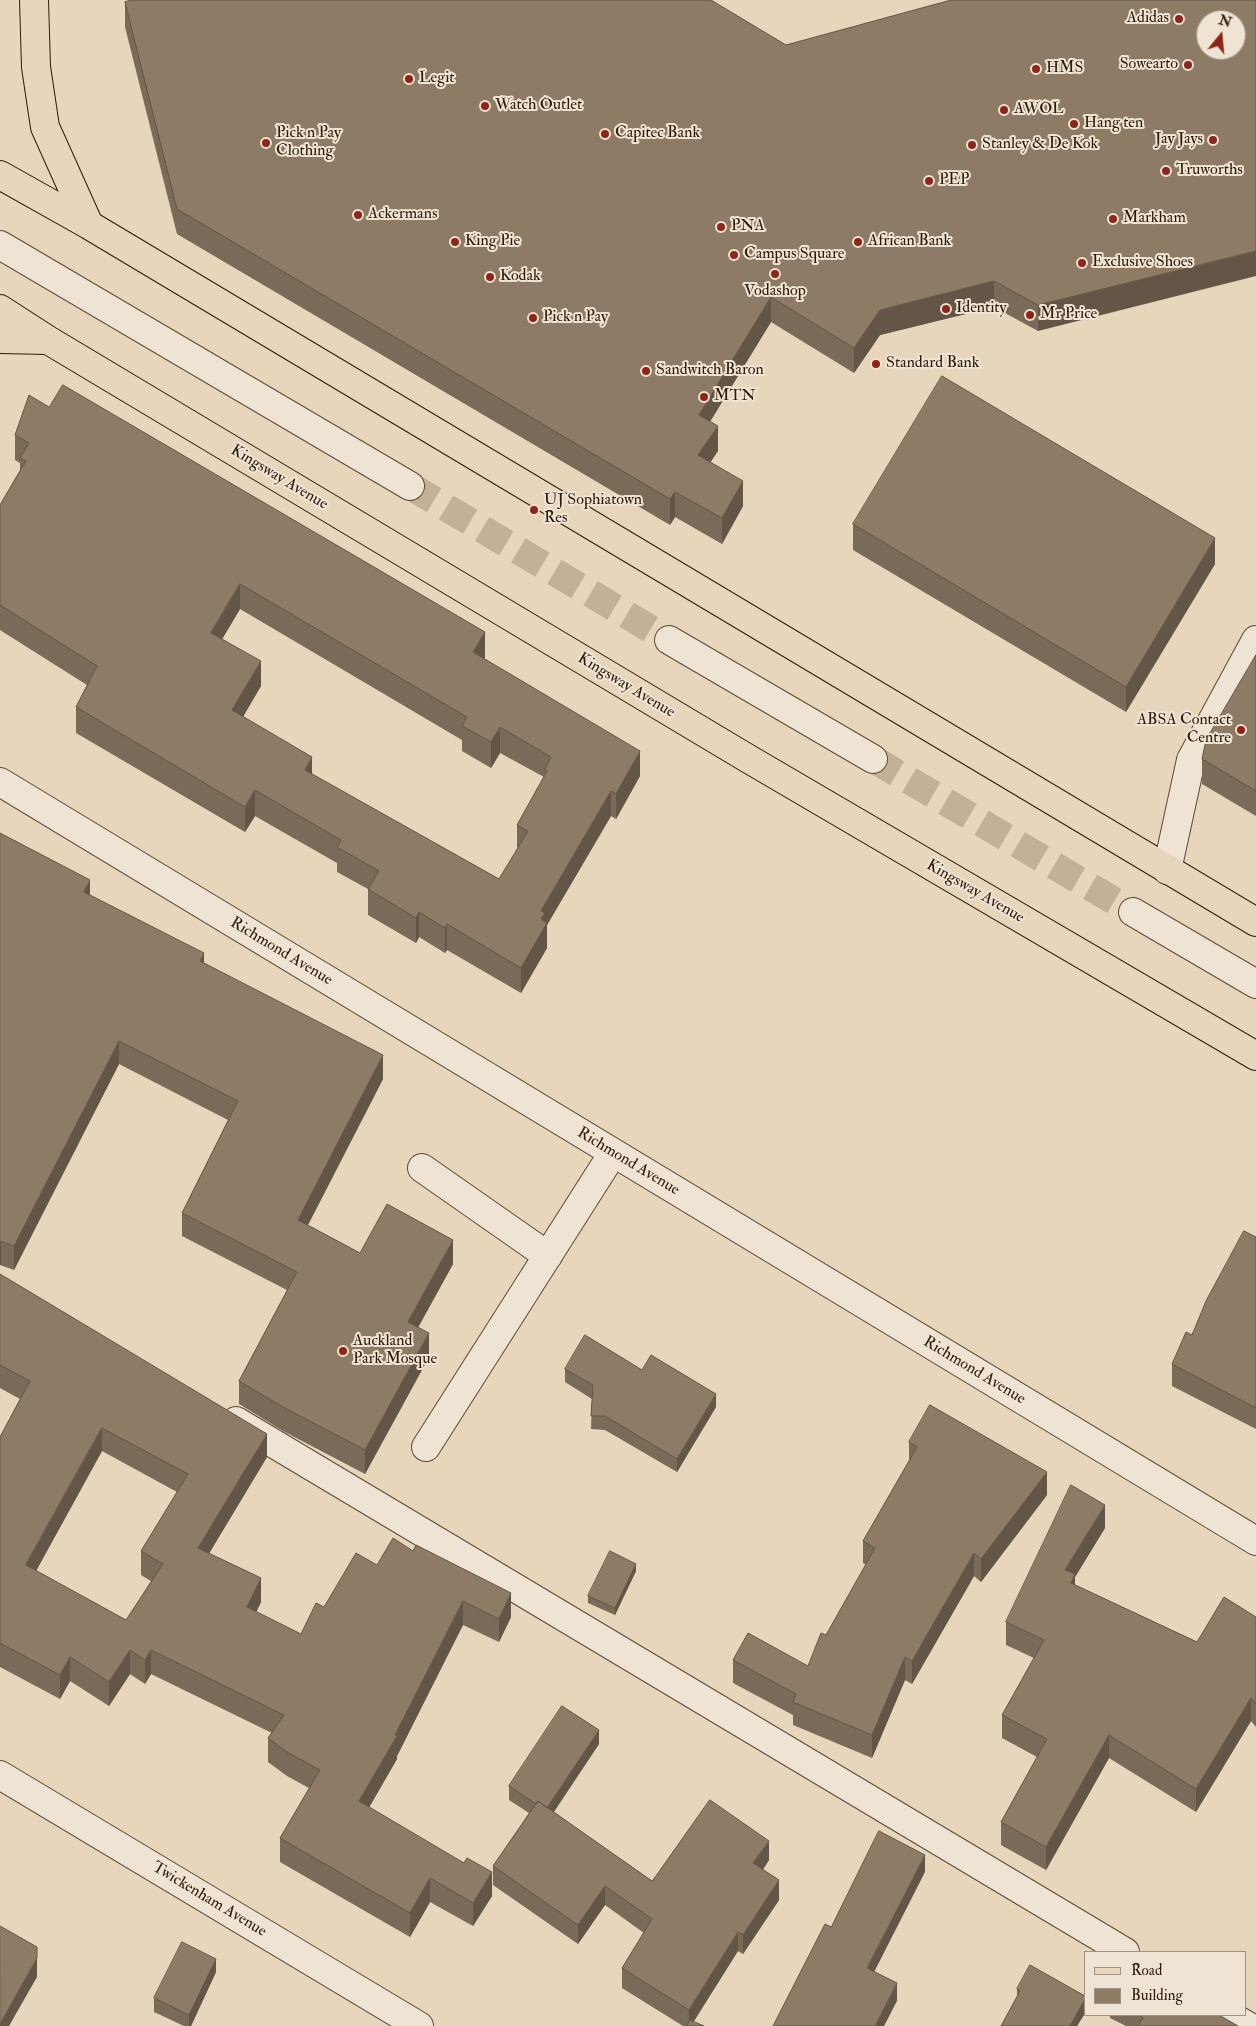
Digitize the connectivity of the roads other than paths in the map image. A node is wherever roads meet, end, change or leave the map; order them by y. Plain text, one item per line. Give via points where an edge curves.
1 (34, 0) edge
2 (0, 175) edge
3 (89, 225) junction
4 (0, 245) edge
5 (0, 309) edge
6 (0, 339) edge
7 (48, 340) junction
8 (410, 486) tunnel mouth
9 (669, 640) tunnel mouth
10 (1256, 640) edge
11 (872, 759) tunnel mouth
12 (0, 782) edge
13 (1167, 870) junction
14 (1133, 912) tunnel mouth
15 (1256, 922) edge
16 (1256, 984) edge
17 (1256, 1056) edge
18 (613, 1153) junction
19 (422, 1168) dead end
20 (548, 1256) junction
21 (212, 1407) edge
22 (426, 1447) dead end
23 (1256, 1541) edge
24 (0, 1775) edge
25 (1123, 1951) edge
26 (1231, 2016) edge
27 (419, 2026) edge
28 (1248, 2026) edge

1 - 3 main road via 36,67 45,127
2 - 3 main road
3 - 13 main road
4 - 8 street
5 - 7 main road, Kingsway Avenue
6 - 7 main road
7 - 17 main road, Kingsway Avenue via 730,748
9 - 11 street
10 - 13 street via 1191,760
12 - 18 street, Richmond Avenue
13 - 15 main road
14 - 16 street
18 - 20 street
18 - 23 street, Richmond Avenue
19 - 20 street
20 - 22 street
21 - 25 street
24 - 27 street, Twickenham Avenue
26 - 28 street

